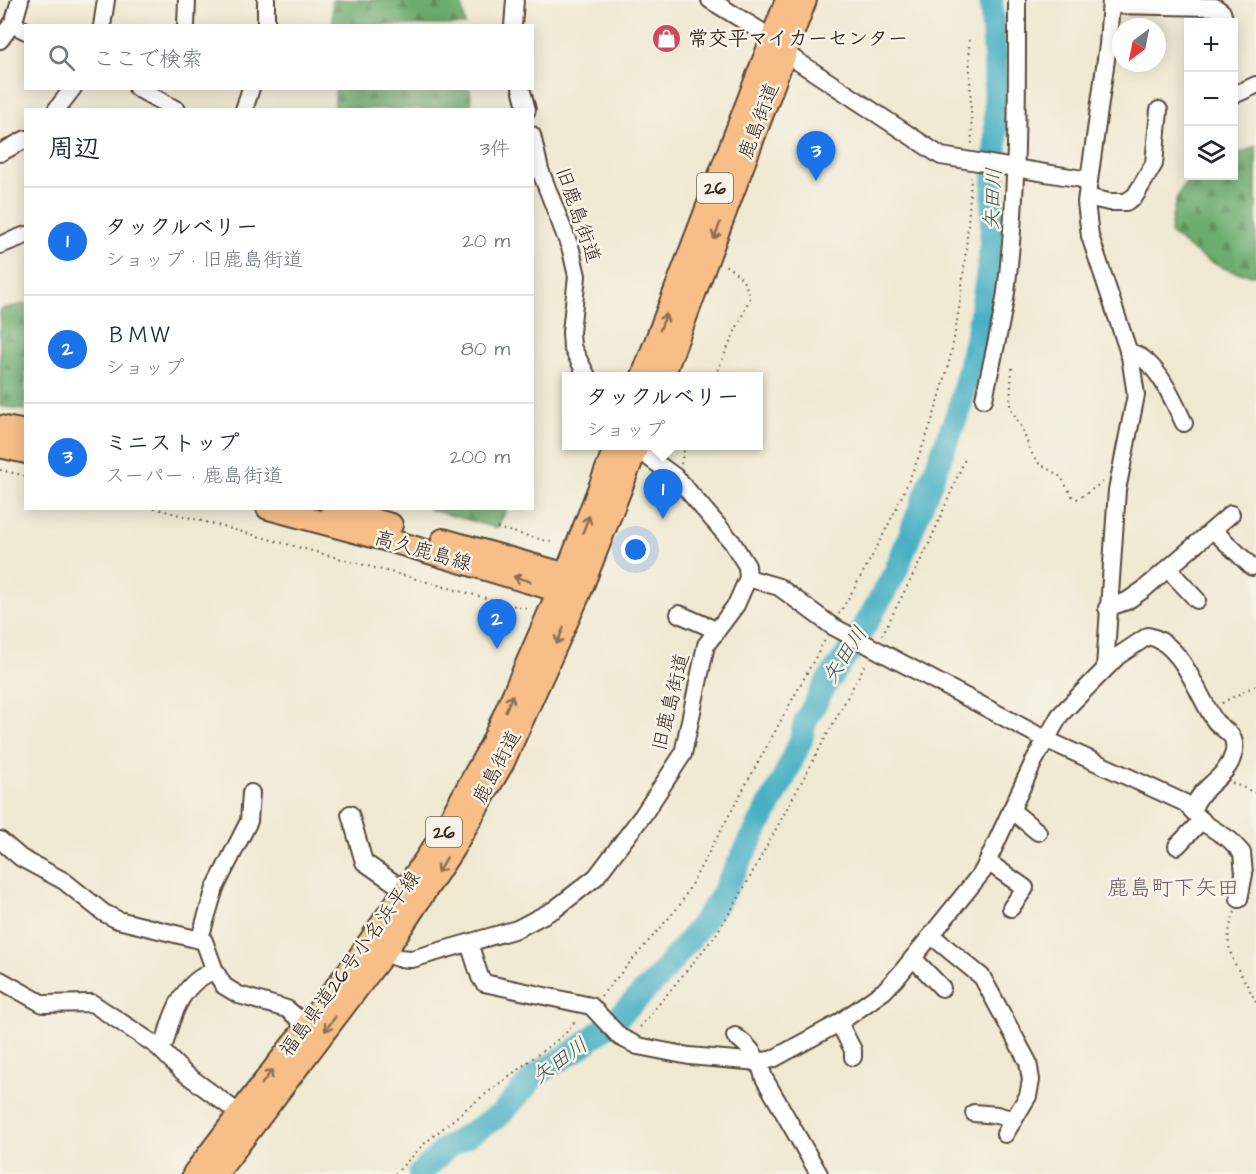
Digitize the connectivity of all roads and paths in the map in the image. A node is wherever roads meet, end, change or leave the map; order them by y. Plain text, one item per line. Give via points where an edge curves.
1 (20, 0) edge
2 (106, 0) edge
3 (188, 0) edge
4 (266, 0) edge
5 (515, 0) edge
6 (710, 0) edge
7 (787, 0) edge
8 (806, 0) edge
9 (1017, 0) edge
10 (1111, 2) edge
11 (1222, 10) edge
12 (102, 24) edge
13 (186, 24) edge
14 (266, 24) edge
15 (513, 24) edge
16 (19, 27) edge
17 (0, 40) edge
18 (969, 40) dead end
19 (778, 46) junction
20 (1256, 84) edge
21 (71, 90) edge
22 (141, 90) edge
23 (250, 90) edge
24 (522, 90) edge
25 (1238, 93) edge
26 (168, 103) edge
27 (58, 108) edge
28 (245, 108) edge
29 (526, 108) edge
30 (1159, 110) dead end
31 (24, 140) edge
32 (534, 144) edge
33 (0, 153) edge
34 (972, 162) junction
35 (1016, 166) junction
36 (1089, 180) junction
37 (1087, 197) junction
38 (24, 236) edge
39 (0, 244) edge
40 (707, 258) junction
41 (1128, 352) junction
42 (1012, 368) dead end
43 (585, 372) edge
44 (644, 372) edge
45 (664, 372) edge
46 (717, 372) edge
47 (984, 399) dead end
48 (1184, 423) dead end
49 (0, 426) edge
50 (24, 432) edge
51 (0, 446) edge
52 (629, 450) edge
53 (638, 450) edge
54 (24, 452) edge
55 (965, 459) dead end
56 (0, 470) edge
57 (24, 476) edge
58 (1120, 476) junction
59 (161, 510) edge
60 (275, 510) edge
61 (338, 510) edge
62 (1231, 514) dead end
63 (497, 528) dead end
64 (1213, 530) junction
65 (555, 543) dead end
66 (1252, 567) dead end
67 (1169, 570) junction
68 (748, 578) junction
69 (571, 585) junction
70 (1197, 600) dead end
71 (518, 608) dead end
72 (1107, 608) junction
73 (679, 614) dead end
74 (832, 626) junction
75 (715, 634) junction
76 (874, 649) junction
77 (1105, 668) junction
78 (1256, 685) edge
79 (1208, 710) junction
80 (1045, 739) junction
81 (1220, 774) junction
82 (251, 793) dead end
83 (1256, 794) edge
84 (1011, 810) junction
85 (350, 814) dead end
86 (1197, 815) junction
87 (1038, 832) dead end
88 (0, 840) edge
89 (1177, 846) dead end
90 (988, 862) junction
91 (406, 891) junction
92 (1239, 899) joint
93 (1011, 908) dead end
94 (932, 936) junction
95 (200, 938) junction
96 (469, 943) junction
97 (384, 952) junction
98 (913, 958) junction
99 (215, 971) junction
100 (0, 980) edge
101 (942, 988) dead end
102 (1256, 1003) edge
103 (591, 1005) junction
104 (839, 1023) junction
105 (306, 1025) junction
106 (640, 1026) dead end
107 (735, 1036) dead end
108 (157, 1046) junction
109 (853, 1057) dead end
110 (759, 1062) junction
111 (974, 1113) dead end
112 (240, 1114) junction
113 (1014, 1120) junction
114 (1005, 1134) dead end
115 (194, 1174) edge
116 (216, 1174) edge
117 (395, 1174) edge
118 (819, 1174) edge

1 - 16 street
2 - 12 street
3 - 13 street
4 - 14 street
5 - 15 street
6 - 19 street
7 - 19 main road, 26
8 - 19 main road, 鹿島街道 / 26
9 - 35 street
10 - 11 street
10 - 36 street
16 - 17 street
18 - 34 path
19 - 34 street via 940,156
19 -> 40 main road, 鹿島街道 / 26
44 -> 19 main road, 26
20 - 25 street
21 - 27 street
22 - 26 street
23 - 28 street
24 - 29 street
30 - 37 street via 1154,164 1135,196 1126,202
31 - 33 street
32 - 43 street, 旧鹿島街道 via 578,276 572,347
34 - 35 street
34 - 74 path via 966,265 940,393 884,533
35 - 36 street
35 - 47 street via 1005,295
36 - 37 street
37 - 41 street via 1090,236
38 - 39 street
40 - 45 main road, 鹿島街道 / 26
40 - 46 path via 736,272 748,287 750,298
41 - 48 street via 1138,354 1153,369
41 - 58 street via 1135,411
42 - 58 path via 1010,407 1037,462 1061,477 1078,499 1107,479
49 - 50 main road
51 - 54 main road
52 - 69 main road, 福島県道26号小名浜平線 / 26
53 - 68 street via 677,478 732,542 747,566
55 - 76 path via 929,544
56 - 57 path
58 - 72 street
59 - 71 path
69 -> 60 main road, 高久鹿島線
61 - 69 main road, 高久鹿島線
62 - 64 street
63 - 65 path
64 - 66 street
64 - 67 street
67 - 70 street
67 - 72 street via 1127,601
68 - 74 street via 779,587
68 - 75 street, 旧鹿島街道 via 736,605
91 -> 69 main road, 福島県道26号小名浜平線 / 26 via 440,840 492,744
69 -> 97 main road, 鹿島街道 / 26 via 503,762 452,850
72 - 77 street
73 - 75 street via 709,627
74 - 76 street
74 - 103 path via 680,905
75 - 96 street, 旧鹿島街道 via 706,645 692,720 678,764 596,877 534,921
76 - 80 street
76 - 106 path via 715,936
77 - 79 street via 1140,640 1154,637 1186,668
77 - 80 street via 1060,715
78 - 79 path
79 - 81 street via 1232,737 1234,746 1231,762
80 - 84 street
80 - 86 street via 1185,803
81 - 83 path
81 - 86 street via 1199,794
82 - 95 street via 249,821 215,888
84 - 87 street
84 - 90 street
85 - 91 street via 364,862
86 - 89 street
86 - 92 street via 1246,847
88 - 95 street via 21,858 63,880 118,920
90 - 93 street via 1025,888
90 - 94 street
91 - 105 main road, 福島県道26号小名浜平線 / 26
92 - 102 path via 1227,934 1228,946
94 - 98 street
94 - 113 street via 982,977 1024,1054 1030,1087
95 - 99 street
96 - 97 street, 旧鹿島街道 via 412,959
96 - 103 street via 480,977 489,985
97 -> 116 main road, 鹿島街道 / 26
98 - 101 street
98 - 104 street via 884,991
99 - 105 street via 230,991 278,1005
99 - 108 street via 200,975 171,1017 165,1042
100 - 108 street via 43,1004 92,1003
103 - 110 street via 631,1044 689,1056
103 - 117 path via 565,1034 467,1108
104 - 109 street
104 - 110 street via 773,1059
112 -> 105 main road, 福島県道26号小名浜平線 / 26
107 - 110 street via 747,1044
108 - 112 street via 183,1072
110 - 118 street via 764,1078
111 - 113 street via 998,1114
112 - 115 main road, 福島県道26号小名浜平線 / 26
113 - 114 street

